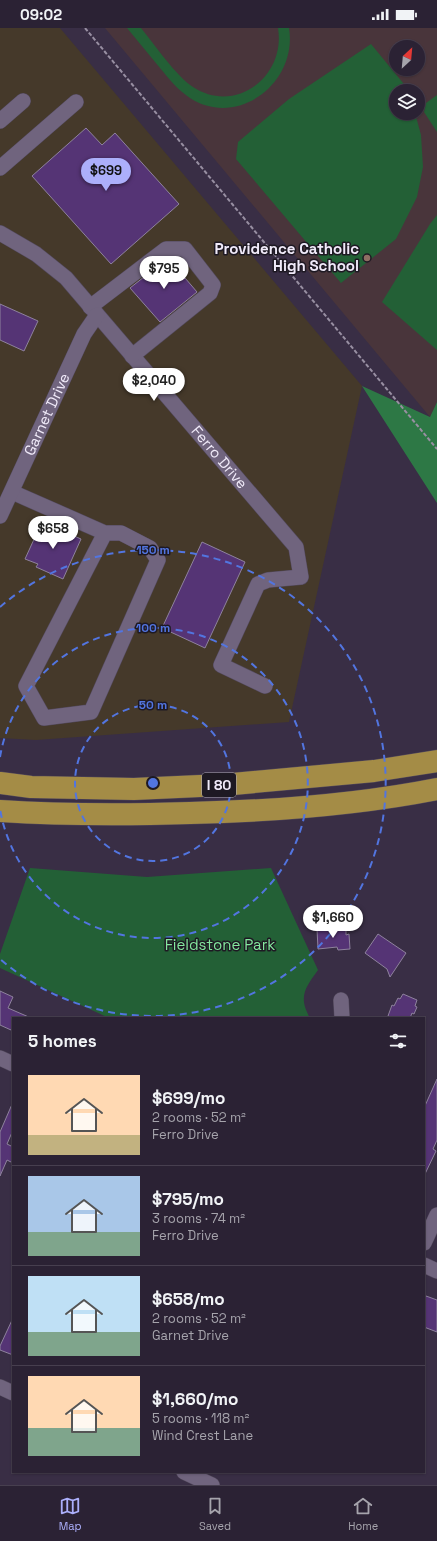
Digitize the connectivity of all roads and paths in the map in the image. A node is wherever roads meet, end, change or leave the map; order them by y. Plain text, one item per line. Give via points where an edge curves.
1 (85, 28) edge
2 (23, 101) dead end
3 (76, 102) dead end
4 (0, 121) edge
5 (0, 168) edge
6 (0, 233) edge
7 (94, 311) junction
8 (132, 356) junction
9 (437, 449) edge
10 (12, 492) junction
11 (0, 516) edge
12 (105, 533) junction
13 (265, 686) dead end
14 (437, 749) edge
15 (437, 761) edge
16 (312, 777) junction
17 (0, 783) edge
18 (437, 789) edge
19 (0, 810) edge
20 (341, 1000) dead end
21 (342, 1017) edge
22 (0, 1058) edge
23 (12, 1064) edge
24 (437, 1215) edge
25 (425, 1241) edge
26 (425, 1265) edge
27 (437, 1271) edge
28 (0, 1387) edge
29 (12, 1393) edge
30 (186, 1473) edge
31 (212, 1485) edge

1 - 9 path
2 - 4 street
3 - 5 street
6 - 7 street, Ferro Drive via 36,254 66,278
7 - 8 street, Ferro Drive
7 - 8 street, Garnet Drive via 166,249 185,249 213,285 210,293
7 - 10 street, Garnet Drive
8 - 13 street, Ferro Drive via 296,547 301,577 268,580 258,584 221,665
10 - 11 street, Garnet Drive
10 - 12 street
12 - 12 street via 26,686 44,718 91,712 158,560 150,548 121,533
14 - 16 highway
15 - 16 highway, I 80
16 - 17 highway, I 80 via 134,789 31,787
18 - 19 highway, I 80 via 307,808 223,813 136,815
20 - 21 street
22 - 23 street
24 - 25 street
26 - 27 street
28 - 29 street
30 - 31 street

